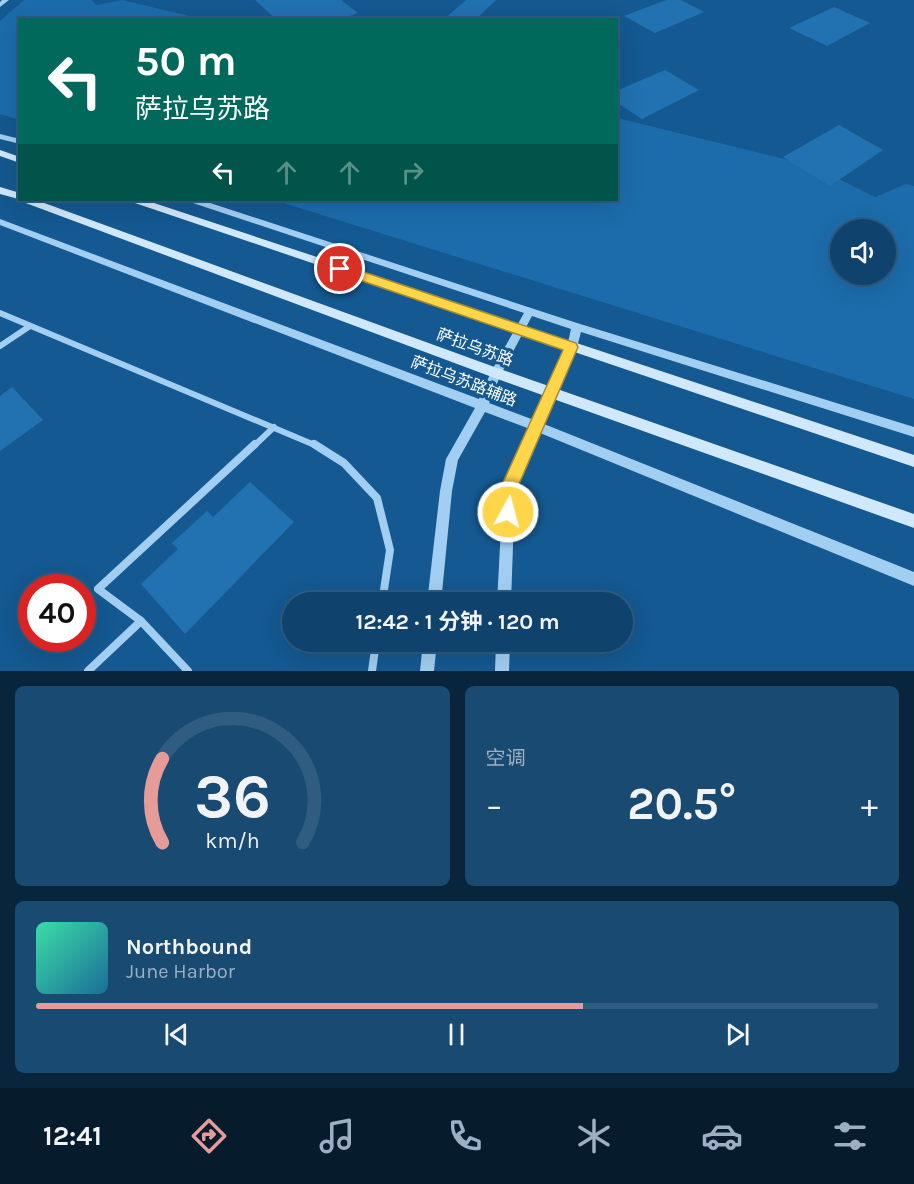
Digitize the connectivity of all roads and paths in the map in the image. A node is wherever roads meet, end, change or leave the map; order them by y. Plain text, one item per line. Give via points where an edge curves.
1 (6, 0) edge
2 (0, 5) edge
3 (0, 136) edge
4 (18, 141) edge
5 (0, 153) edge
6 (18, 159) edge
7 (0, 190) edge
8 (18, 196) edge
9 (30, 201) edge
10 (139, 201) edge
11 (196, 201) edge
12 (0, 222) edge
13 (530, 311) junction
14 (0, 313) edge
15 (30, 326) junction
16 (578, 327) junction
17 (521, 330) junction
18 (0, 346) edge
19 (572, 347) junction
20 (496, 373) junction
21 (550, 392) junction
22 (482, 406) junction
23 (536, 426) junction
24 (274, 427) junction
25 (914, 432) edge
26 (914, 461) edge
27 (914, 522) edge
28 (914, 579) edge
29 (384, 592) edge
30 (435, 592) edge
31 (504, 592) edge
32 (141, 621) junction
33 (375, 652) edge
34 (429, 652) edge
35 (502, 652) edge
36 (88, 671) edge
37 (188, 671) edge
38 (372, 671) edge
39 (427, 671) edge
40 (501, 671) edge

1 - 2 street
3 - 4 street
5 - 6 main road
7 - 8 main road
9 - 20 main road, 萨拉乌苏路
10 - 17 main road, 萨拉乌苏路
11 - 13 street
12 - 22 street, 萨拉乌苏路辅路
13 - 16 street
13 - 17 street
14 - 15 street
15 - 18 street
15 - 24 street
16 - 19 street
16 - 25 street
17 - 19 main road, 萨拉乌苏路
17 - 20 street
19 - 21 street
19 - 26 main road, 萨拉乌苏路
20 - 21 main road, 萨拉乌苏路
20 - 22 street
21 - 23 street
21 - 27 main road, 萨拉乌苏路
22 - 23 street, 萨拉乌苏路辅路
22 - 30 street via 452,459
23 - 28 street, 萨拉乌苏路辅路
23 - 31 street via 508,489
24 - 29 street via 314,444 344,463 377,498 390,549
24 - 32 street via 98,589
32 - 36 street
32 - 37 street
33 - 38 street
34 - 39 street
35 - 40 street

